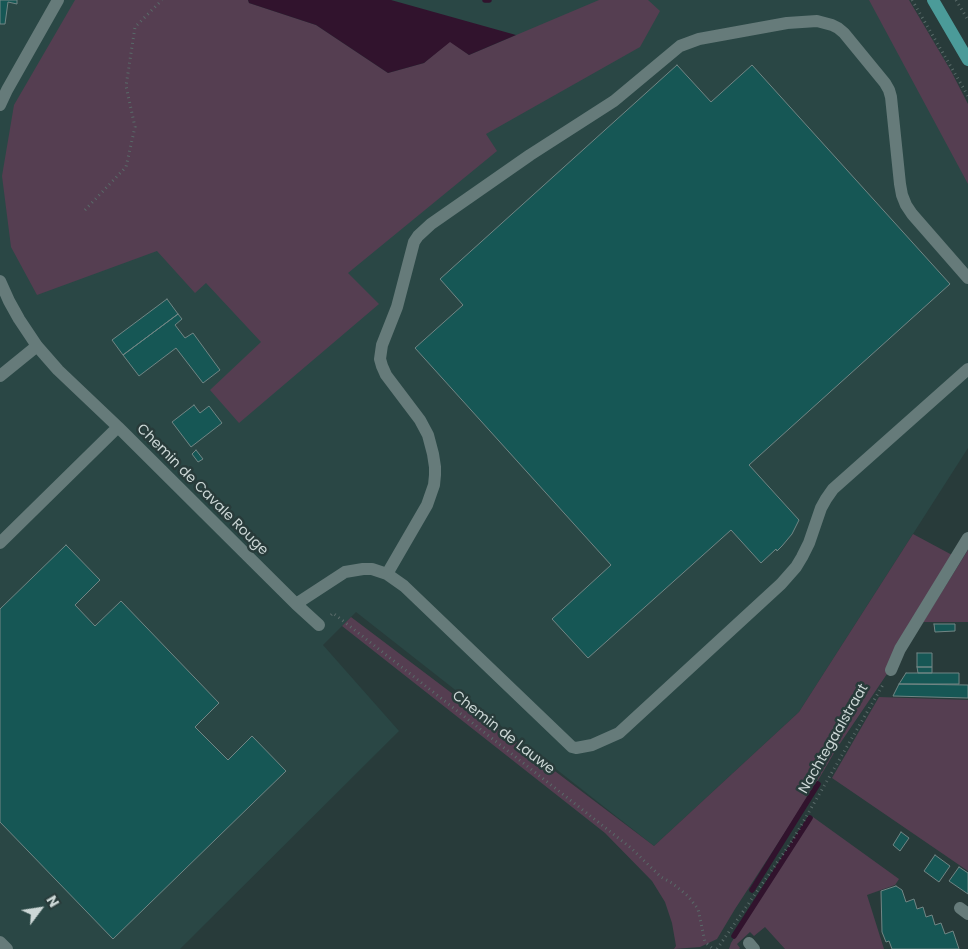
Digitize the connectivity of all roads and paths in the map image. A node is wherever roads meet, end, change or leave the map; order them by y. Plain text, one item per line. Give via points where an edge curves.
1 (58, 0) edge
2 (162, 0) edge
3 (912, 0) edge
4 (933, 0) edge
5 (956, 0) edge
6 (968, 20) edge
7 (968, 60) edge
8 (968, 96) edge
9 (0, 105) edge
10 (85, 210) dead end
11 (968, 278) edge
12 (0, 280) edge
13 (37, 346) junction
14 (968, 369) edge
15 (0, 376) edge
16 (118, 427) junction
17 (968, 538) edge
18 (0, 543) edge
19 (388, 574) junction
20 (296, 604) junction
21 (319, 625) joint
22 (892, 670) joint
23 (0, 942) edge
24 (7, 949) edge
25 (715, 949) edge

1 - 9 street
2 - 10 path via 135,27 126,86 135,127 126,167
3 - 8 path
4 - 7 main road
5 - 6 path
11 - 19 street via 906,205 900,184 889,90 838,28 817,21 787,22 699,39 680,46 614,101 439,219 414,242 380,359 386,375 428,435 435,475 427,505
12 - 13 street
13 - 15 street
13 - 16 street
14 - 19 street via 834,489 821,508 802,557 781,584 619,733 592,745 572,747
16 - 18 street, Chemin de Cavale Rouge
16 - 20 street, Chemin de Cavale Rouge
17 - 22 street via 900,649
19 - 20 street via 372,569 345,572
20 - 21 street, Chemin de Cavale Rouge
21 - 25 path, Chemin de Lauwe via 333,613 631,848 661,877 688,896 698,909 705,942
22 - 25 path, Nachtegaalstraat via 792,841
23 - 24 street

